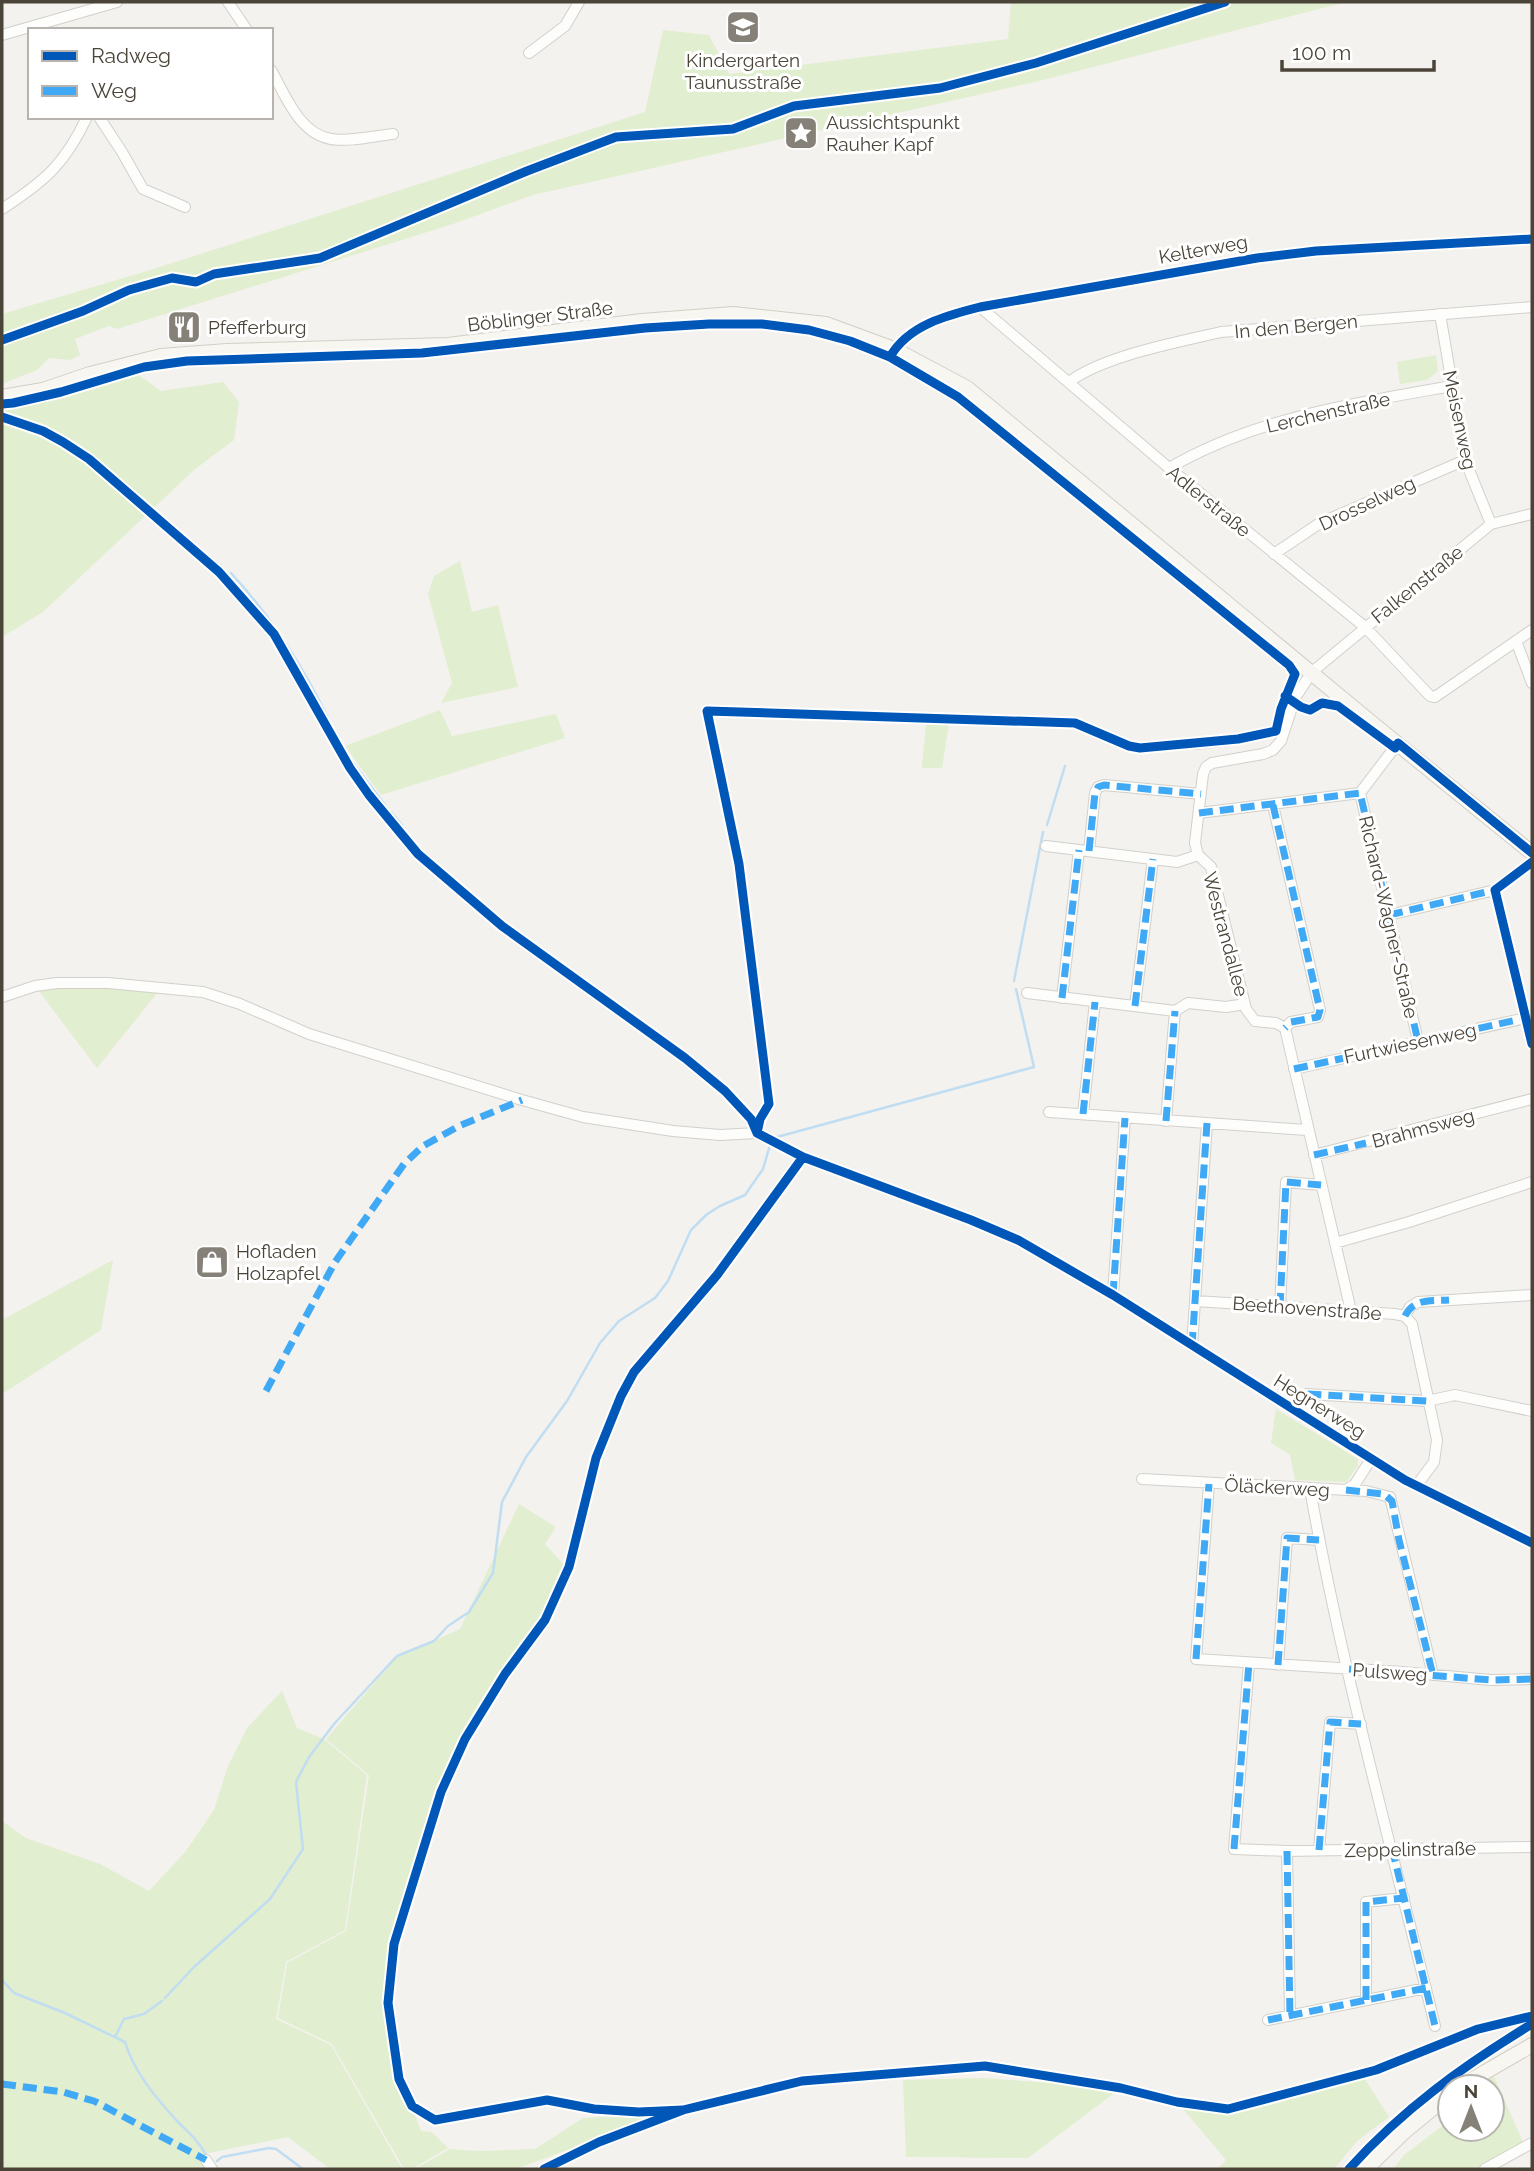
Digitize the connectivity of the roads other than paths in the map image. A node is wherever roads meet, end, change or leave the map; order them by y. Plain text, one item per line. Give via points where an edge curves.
1 (117, 2) edge
2 (228, 2) edge
3 (579, 2) edge
4 (88, 6) edge
5 (33, 28) edge
6 (246, 28) edge
7 (28, 30) edge
8 (2, 34) edge
9 (529, 53) dead end
10 (273, 73) edge
11 (86, 119) edge
12 (100, 119) edge
13 (393, 134) dead end
14 (185, 207) dead end
15 (2, 209) edge
16 (1532, 239) edge
17 (980, 307) junction
18 (1532, 307) edge
19 (1440, 314) junction
20 (894, 349) junction
21 (1069, 382) junction
22 (1452, 386) junction
23 (2, 397) edge
24 (1465, 460) junction
25 (1169, 468) junction
26 (1532, 514) edge
27 (1491, 523) junction
28 (1275, 554) junction
29 (1365, 627) junction
30 (1532, 630) edge
31 (1516, 641) junction
32 (1312, 672) junction
33 (1532, 683) edge
34 (1276, 731) dead end
35 (1398, 743) junction
36 (1196, 744) dead end
37 (1360, 793) junction
38 (1201, 794) junction
39 (1273, 805) junction
40 (1199, 813) junction
41 (1046, 846) dead end
42 (1084, 851) junction
43 (1532, 853) edge
44 (1198, 855) junction
45 (1153, 859) junction
46 (1532, 862) edge
47 (1494, 890) junction
48 (1389, 915) junction
49 (1027, 993) dead end
50 (2, 998) edge
51 (1062, 998) junction
52 (1095, 1002) junction
53 (1245, 1004) junction
54 (1135, 1006) junction
55 (1175, 1011) junction
56 (1526, 1018) junction
57 (1285, 1028) junction
58 (1418, 1041) junction
59 (1532, 1044) edge
60 (1294, 1069) junction
61 (1532, 1099) edge
62 (1049, 1112) dead end
63 (1083, 1114) junction
64 (1125, 1118) junction
65 (1166, 1121) junction
66 (1207, 1123) junction
67 (1307, 1130) junction
68 (1314, 1155) junction
69 (803, 1157) junction
70 (1532, 1182) edge
71 (1321, 1185) junction
72 (1335, 1242) junction
73 (1112, 1295) junction
74 (1532, 1295) edge
75 (1196, 1301) junction
76 (1280, 1307) junction
77 (1351, 1311) junction
78 (1405, 1316) junction
79 (1192, 1346) junction
80 (1427, 1401) junction
81 (1294, 1410) junction
82 (1532, 1411) edge
83 (596, 1458) dead end
84 (1371, 1459) junction
85 (1142, 1479) dead end
86 (1209, 1484) junction
87 (1417, 1485) junction
88 (1310, 1489) junction
89 (1346, 1490) junction
90 (1319, 1540) junction
91 (1532, 1543) edge
92 (1196, 1660) joint
93 (1248, 1663) junction
94 (1278, 1665) junction
95 (1349, 1669) junction
96 (1433, 1675) junction
97 (1532, 1679) edge
98 (1361, 1724) junction
99 (1532, 1847) edge
100 (1392, 1848) junction
101 (1319, 1850) junction
102 (1287, 1851) junction
103 (1404, 1898) junction
104 (1426, 1988) junction
105 (1366, 2000) junction
106 (1290, 2016) junction
107 (1532, 2016) edge
108 (1268, 2020) dead end
109 (1435, 2026) dead end
110 (1478, 2029) dead end
111 (1532, 2045) edge
112 (1483, 2073) edge
113 (1436, 2105) edge
114 (1532, 2143) edge
115 (1366, 2169) edge
116 (1485, 2169) edge

1 - 4 street
2 - 6 street
3 - 9 street via 565,26
4 - 5 street
7 - 8 street
10 - 13 street via 296,113 320,136
11 - 15 street via 54,171
12 - 14 street via 143,190
16 - 17 street, Kelterweg via 1257,258
17 - 20 street, Kelterweg via 939,318
17 - 21 street, Adlerstraße
18 - 19 street, In den Bergen
19 - 21 street, In den Bergen via 1221,332 1084,370
19 - 22 street, Meisenweg
20 - 23 main road, Böblinger Straße via 826,324 733,314 448,345 161,356
20 - 32 main road, Böblinger Straße via 967,388
21 - 25 street, Adlerstraße
22 - 24 street, Meisenweg
22 - 25 street, Lerchenstraße via 1309,413 1196,452
24 - 27 street, Meisenweg
24 - 28 street, Drosselweg via 1320,523
25 - 28 street, Adlerstraße
26 - 27 street, Falkenstraße
27 - 29 street, Falkenstraße
28 - 29 street, Adlerstraße
29 - 31 street, Adlerstraße via 1426,694 1435,697
29 - 32 street, Falkenstraße
30 - 31 street
31 - 33 street
32 - 35 main road, Böblinger Straße
32 - 38 street, Westrandallee via 1295,698 1281,741 1273,750 1212,763 1203,774
34 - 36 street
35 - 37 street
35 - 43 main road, Böblinger Straße
37 - 39 street
37 - 48 street, Richard-Wagner-Straße
38 - 40 street, Westrandallee
38 - 42 street via 1098,787
39 - 40 street
39 - 57 street via 1320,1010 1318,1017 1291,1022
40 - 44 street, Westrandallee
41 - 42 street
42 - 45 street
42 - 51 street
44 - 45 street via 1178,862
44 - 53 street, Westrandallee via 1211,867
45 - 54 street
46 - 47 street
47 - 48 street
47 - 56 street
48 - 58 street, Richard-Wagner-Straße
49 - 51 street
50 - 69 street, Hegnerweg via 57,983 203,992 309,1034 583,1117 720,1135 757,1133
51 - 52 street
52 - 54 street
52 - 63 street
53 - 55 street via 1188,1003
53 - 57 street, Westrandallee via 1255,1021
54 - 55 street
55 - 65 street
56 - 58 street, Furtwiesenweg
56 - 59 street
57 - 60 street
58 - 60 street, Furtwiesenweg
60 - 67 street
61 - 68 street, Brahmsweg
62 - 63 street
63 - 64 street
64 - 65 street
64 - 73 street
65 - 66 street
66 - 67 street
66 - 75 street
67 - 68 street
68 - 71 street
69 - 73 street, Hegnerweg via 1017,1240
69 - 83 street via 717,1275 634,1372
70 - 72 street
71 - 72 street
71 - 76 street via 1286,1182
72 - 77 street
73 - 79 street, Hegnerweg
74 - 78 street via 1418,1303
75 - 76 street, Beethovenstraße
75 - 79 street
76 - 77 street, Beethovenstraße
77 - 78 street, Beethovenstraße
78 - 80 street, Beethovenstraße via 1412,1324
79 - 81 street, Hegnerweg
80 - 81 street via 1307,1394
80 - 82 street via 1455,1395
80 - 87 street, Beethovenstraße via 1436,1453
81 - 84 street, Hegnerweg
84 - 87 street, Hegnerweg
84 - 89 street, Öläckerweg
85 - 86 street, Öläckerweg
86 - 88 street, Öläckerweg
86 - 92 street, Öläckerweg
87 - 91 street, Hegnerweg
88 - 89 street, Öläckerweg
88 - 90 street
89 - 96 street via 1384,1494 1392,1501
90 - 94 street via 1287,1538
90 - 95 street
92 - 93 street, Pulsweg
93 - 94 street, Pulsweg
93 - 102 street, Zeppelinstraße via 1234,1849
94 - 95 street, Pulsweg
95 - 96 street, Pulsweg
95 - 98 street
96 - 97 street, Pulsweg
98 - 100 street
98 - 101 street via 1329,1723
99 - 100 street, Zeppelinstraße
100 - 101 street, Zeppelinstraße
100 - 103 street
101 - 102 street, Zeppelinstraße
102 - 106 street
103 - 104 street
103 - 105 street via 1366,1902
104 - 105 street
104 - 109 street
105 - 106 street
106 - 108 street
107 - 110 street
111 - 112 main road
113 - 115 main road
114 - 116 street

